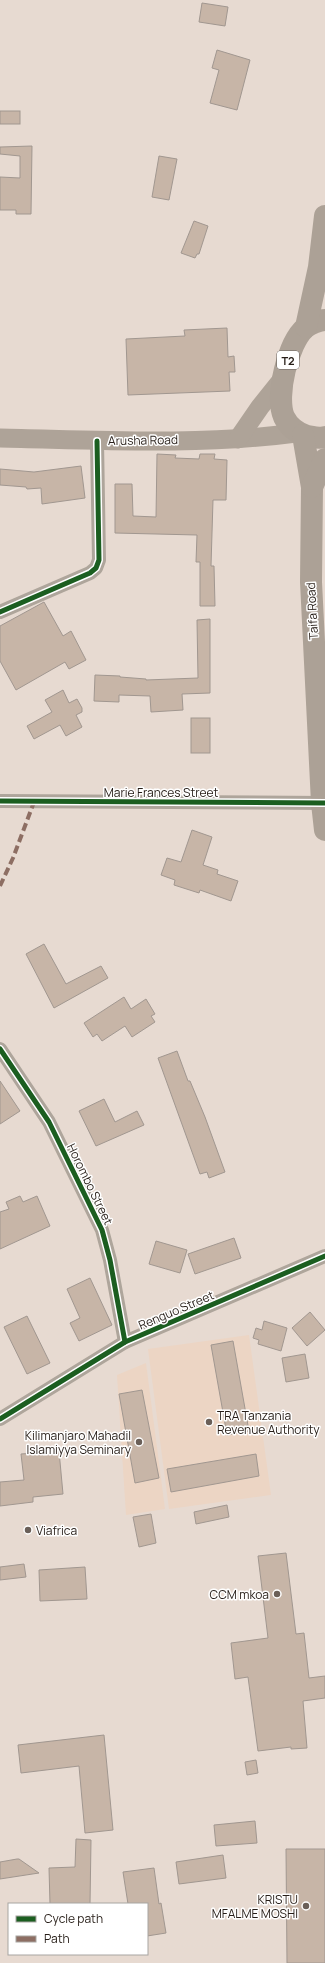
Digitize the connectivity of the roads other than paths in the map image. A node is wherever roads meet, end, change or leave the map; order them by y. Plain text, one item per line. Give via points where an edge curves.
1 (325, 216) edge
2 (322, 277) edge
3 (315, 324) edge
4 (284, 377) junction
5 (299, 434) junction
6 (325, 437) edge
7 (0, 438) edge
8 (238, 439) junction
9 (97, 441) junction
10 (325, 459) edge
11 (312, 487) junction
12 (0, 612) edge
13 (0, 802) edge
14 (324, 803) edge
15 (325, 830) edge
16 (0, 1049) edge
17 (325, 1256) edge
18 (125, 1342) junction
19 (0, 1419) edge

1 - 2 highway, T2
2 - 3 highway, T2
3 - 4 highway, T2 via 296,341 289,355
4 - 5 highway, T2 via 281,398 284,417
4 - 8 main road
5 - 6 highway
5 - 8 main road, Arusha Road
5 - 11 highway, Taifa Road / T2
7 - 9 main road, Arusha Road
8 - 9 main road, Arusha Road
9 - 12 street via 99,560 96,568 90,573
10 - 11 highway, Taifa Road / T2
11 - 14 highway, Taifa Road / T2 via 311,582
13 - 14 street, Marie Frances Street
14 - 15 highway, Taifa Road
16 - 18 street, Horombo Street via 49,1122 102,1230
17 - 18 street, Renguo Street
18 - 19 street, Renguo Street

